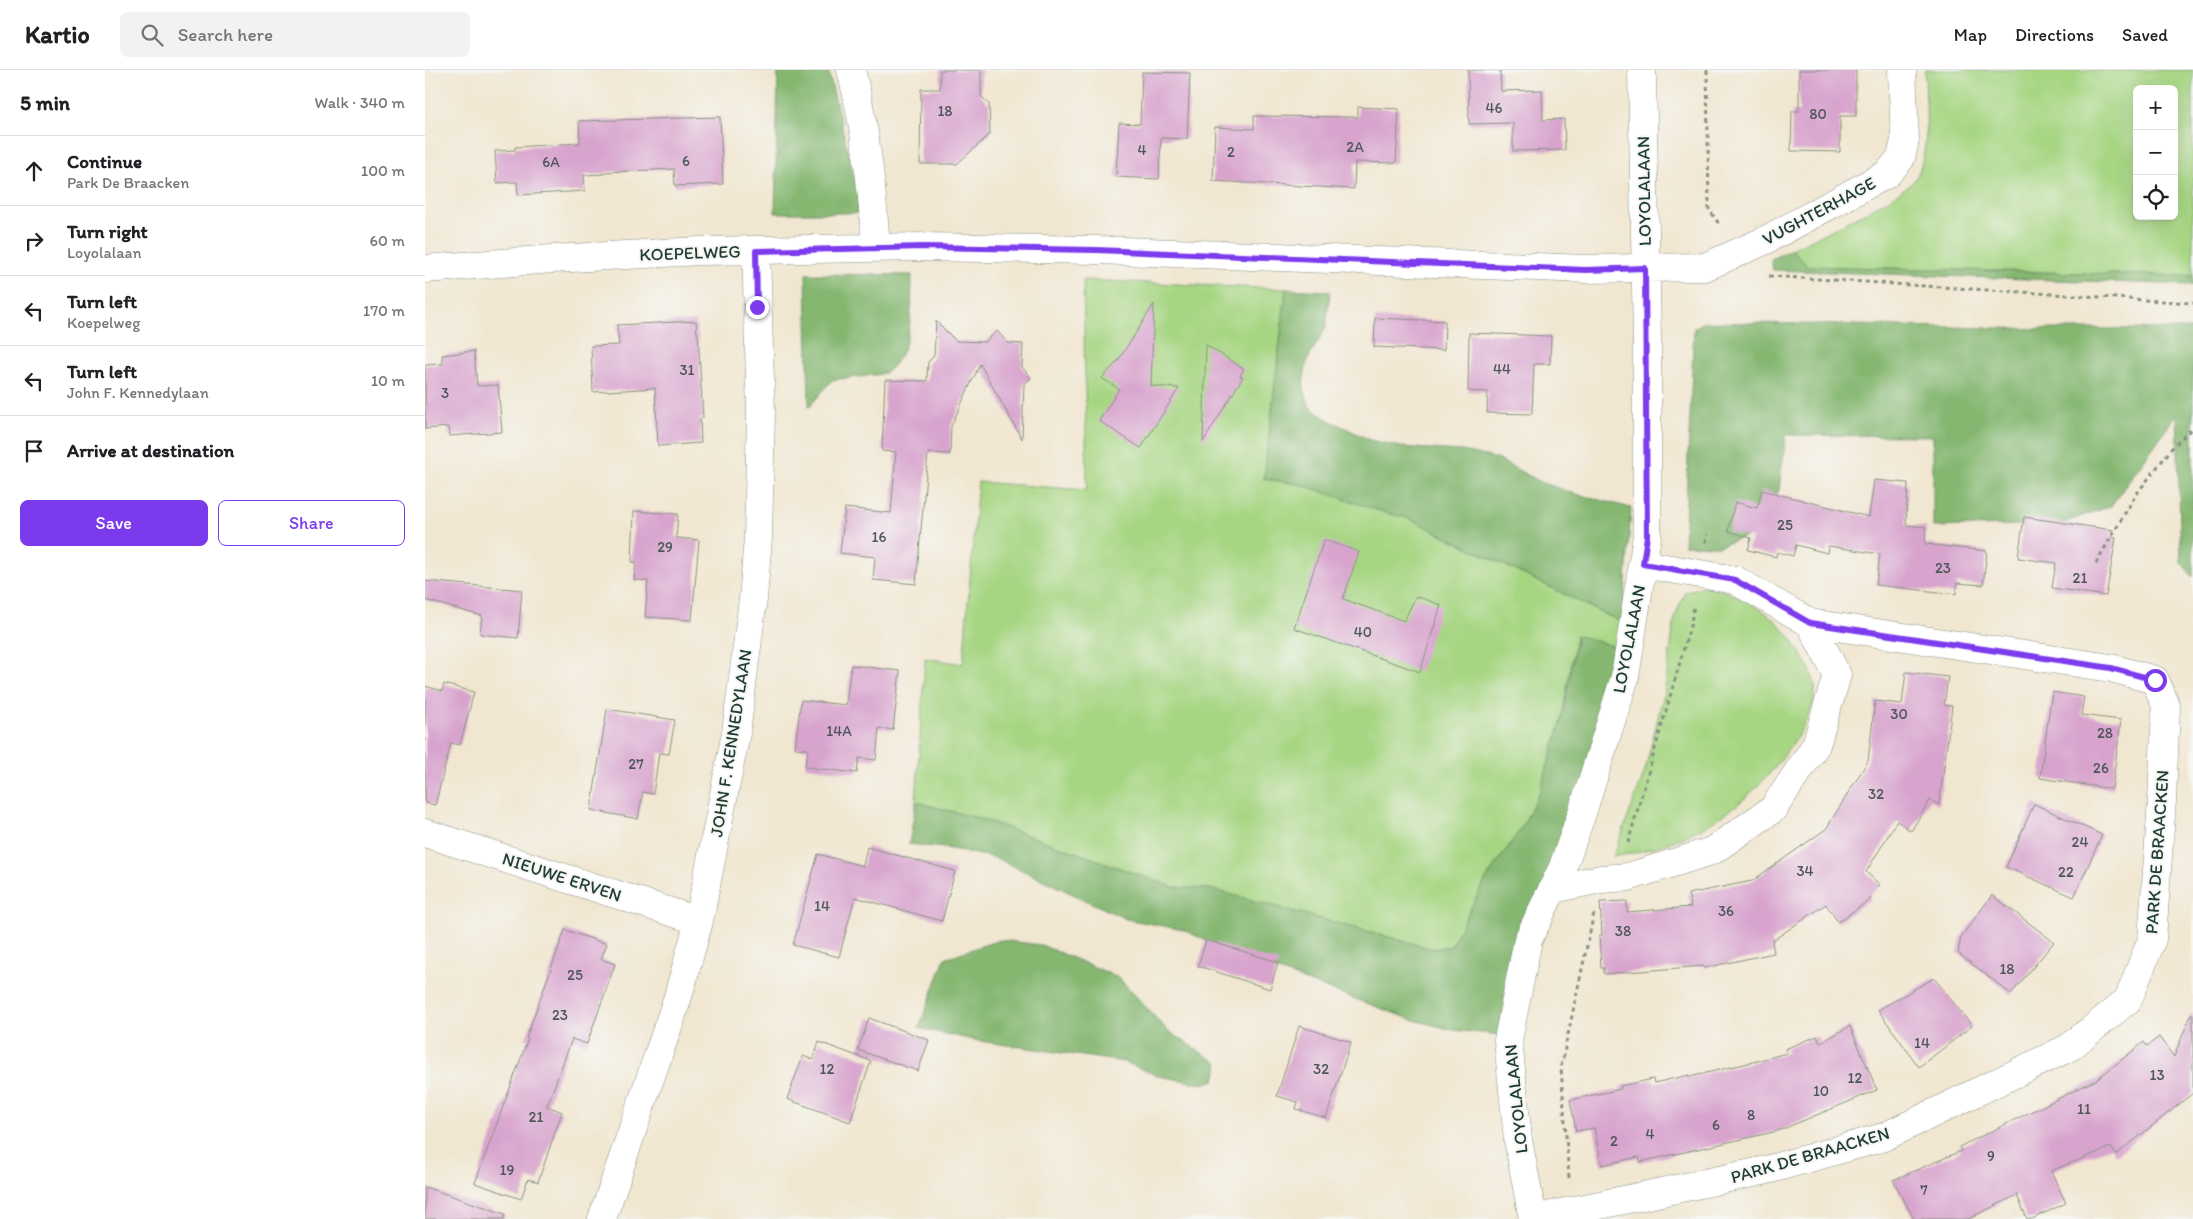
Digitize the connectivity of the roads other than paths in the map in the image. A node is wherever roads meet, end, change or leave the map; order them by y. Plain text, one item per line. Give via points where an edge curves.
1 (851, 70) edge
2 (1642, 70) edge
3 (1902, 70) edge
4 (876, 248) junction
5 (756, 251) junction
6 (1645, 268) junction
7 (425, 269) edge
8 (1643, 564) junction
9 (1810, 623) junction
10 (425, 833) edge
11 (1552, 889) junction
12 (699, 921) junction
13 (602, 1219) edge
14 (1533, 1219) edge

1 - 4 street via 873,193
2 - 6 street, LOYOLALAAN
3 - 6 street, VUGHTERHAGE via 1905,140 1901,158 1887,174 1764,241 1705,267
4 - 5 street, KOEPELWEG
4 - 6 street, KOEPELWEG via 1096,250 1586,270
5 - 7 street, KOEPELWEG via 552,259
5 - 12 street, JOHN F. KENNEDYLAAN via 761,413 753,599 736,733
6 - 8 street, LOYOLALAAN via 1647,536
8 - 9 street, PARK DE BRAACKEN via 1735,580
8 - 11 street, LOYOLALAAN via 1625,677 1583,810
9 - 11 street via 1837,674 1816,745 1773,810 1712,851 1628,877
9 - 14 street, PARK DE BRAACKEN via 2111,668 2155,680 2166,706 2152,939 2128,1000 2070,1047 1884,1137 1767,1170
10 - 12 street, NIEUWE ERVEN
11 - 14 street, LOYOLALAAN via 1528,940 1508,1040 1518,1140
12 - 13 street, JOHN F. KENNEDYLAAN via 677,1000

